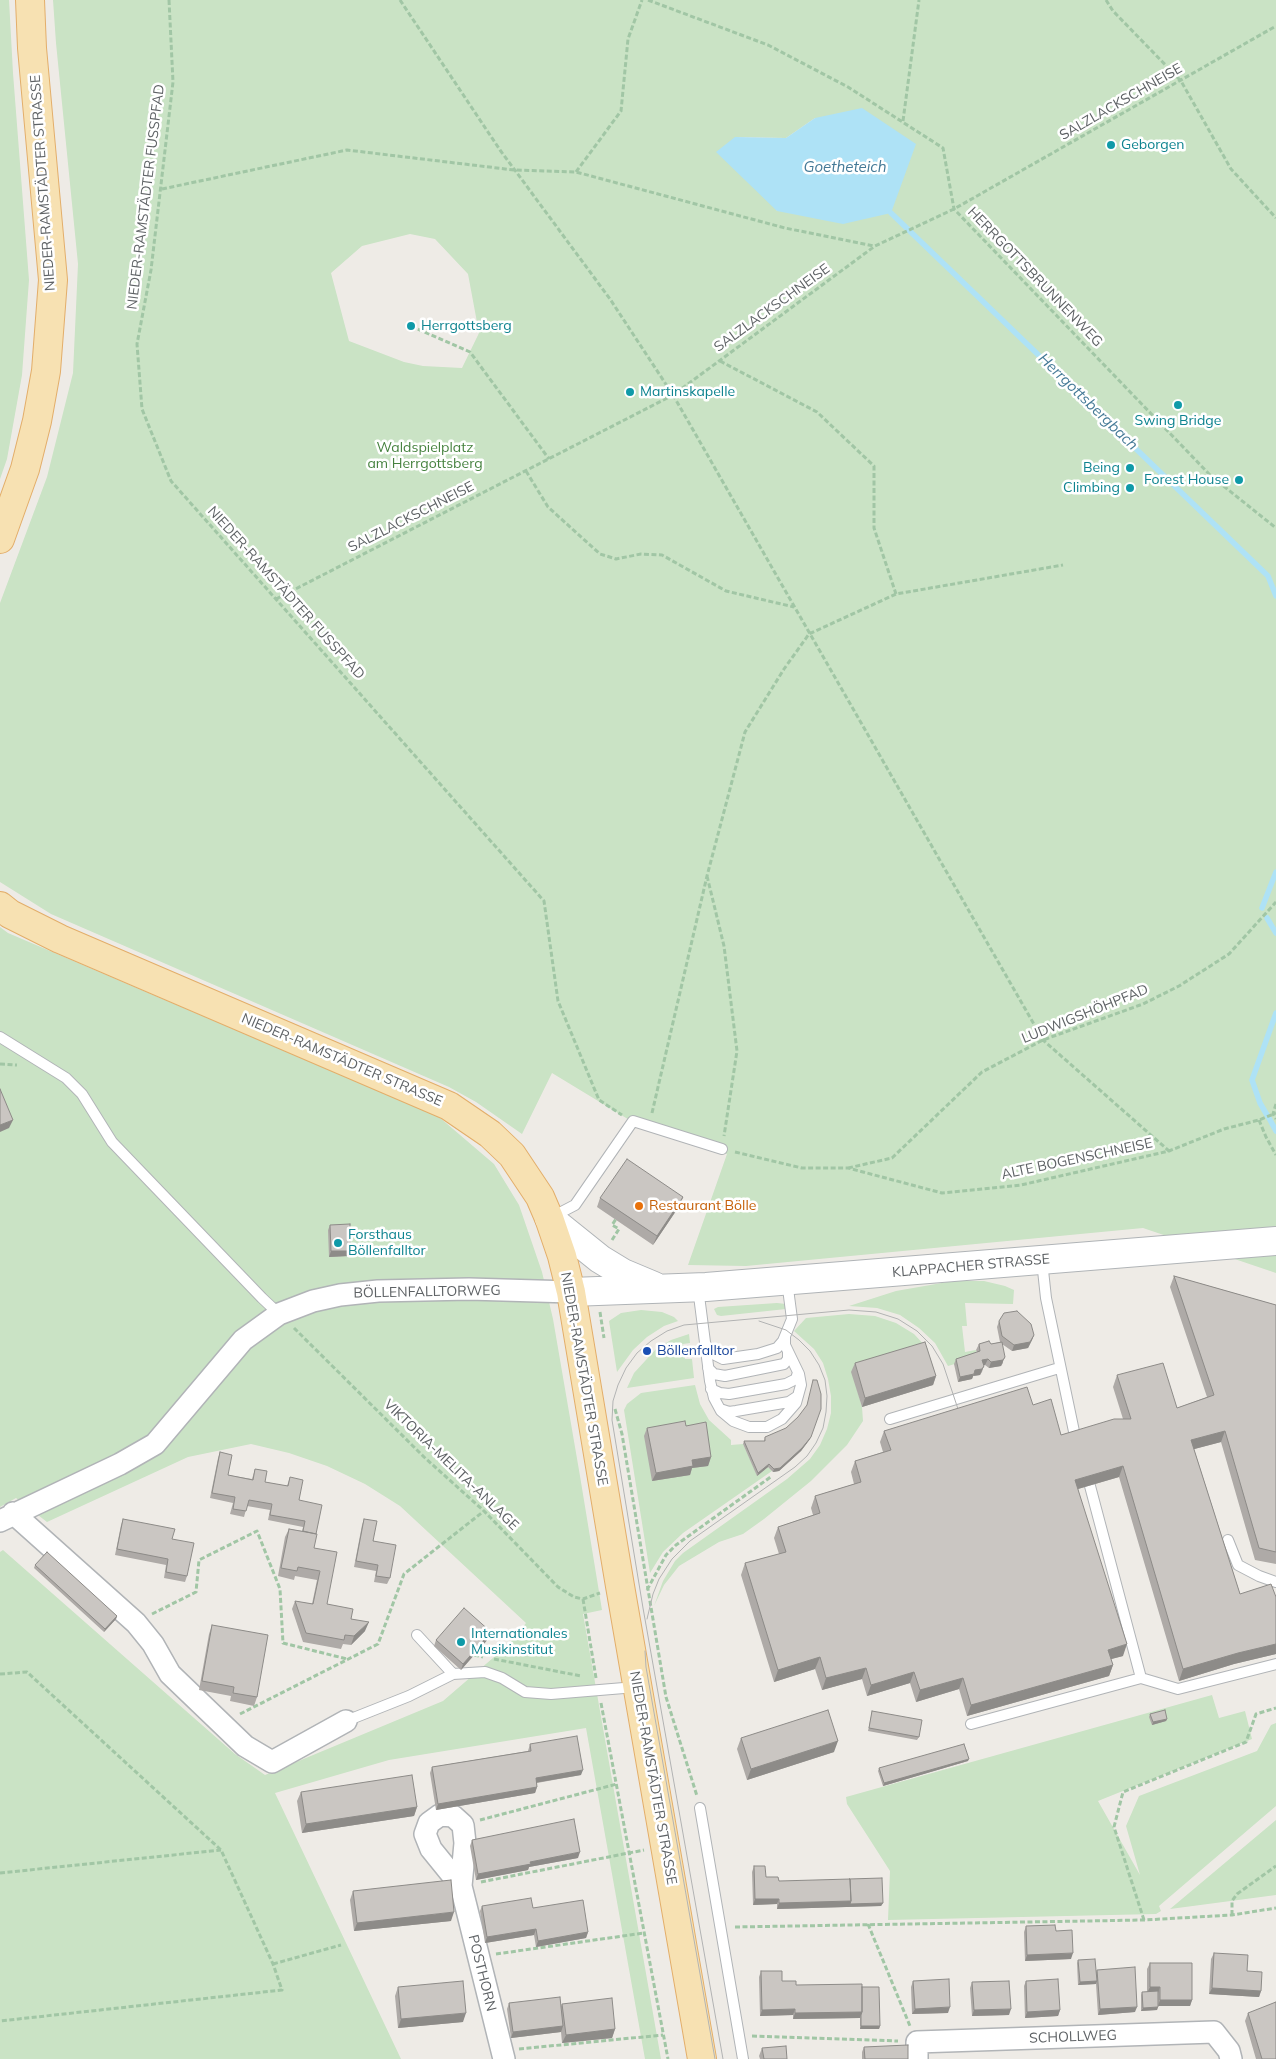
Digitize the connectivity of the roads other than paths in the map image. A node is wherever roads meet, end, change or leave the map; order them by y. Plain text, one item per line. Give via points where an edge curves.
1 (30, 0) edge
2 (0, 539) edge
3 (0, 906) edge
4 (0, 1037) edge
5 (722, 1149) road end
6 (549, 1218) junction
7 (1276, 1241) edge
8 (1042, 1260) junction
9 (787, 1281) junction
10 (698, 1287) junction
11 (665, 1290) junction
12 (571, 1292) junction
13 (279, 1314) junction
14 (785, 1337) junction
15 (705, 1344) junction
16 (788, 1354) junction
17 (708, 1368) junction
18 (1059, 1368) junction
19 (798, 1372) junction
20 (711, 1388) junction
21 (798, 1396) junction
22 (720, 1409) junction
23 (890, 1419) dead end
24 (1076, 1441) edge
25 (1090, 1486) edge
26 (7, 1517) edge
27 (1228, 1540) dead end
28 (1276, 1582) edge
29 (417, 1635) dead end
30 (1276, 1664) edge
31 (453, 1674) junction
32 (1141, 1678) junction
33 (637, 1687) junction
34 (346, 1721) joint
35 (971, 1724) edge
36 (700, 1808) road end
37 (461, 1886) junction
38 (917, 2050) edge
39 (503, 2055) edge
40 (702, 2059) edge
41 (743, 2059) edge
42 (1231, 2059) edge

1 - 2 main road, NIEDER-RAMSTÄDTER STRASSE via 53,280 46,371 37,421 25,469
3 - 6 main road, NIEDER-RAMSTÄDTER STRASSE via 60,939 449,1106 490,1134 512,1156 540,1197
4 - 13 lane via 66,1078 82,1094 112,1142
5 - 6 lane via 633,1121 575,1205
6 - 11 main road, KLAPPACHER STRASSE via 623,1273
6 - 12 main road, NIEDER-RAMSTÄDTER STRASSE
7 - 8 main road, KLAPPACHER STRASSE
8 - 9 main road, KLAPPACHER STRASSE
8 - 18 lane
9 - 10 main road, KLAPPACHER STRASSE
9 - 14 lane via 792,1319
10 - 11 main road, KLAPPACHER STRASSE
10 - 15 lane
11 - 12 main road, KLAPPACHER STRASSE
12 - 13 street, BÖLLENFALLTORWEG via 469,1288 378,1291 313,1301
12 - 33 main road, NIEDER-RAMSTÄDTER STRASSE
13 - 26 street, BÖLLENFALLTORWEG via 243,1340 156,1444
14 - 15 lane via 776,1348 727,1360 715,1355
14 - 16 lane
15 - 17 lane
16 - 17 lane via 784,1364 725,1376 714,1374
16 - 19 lane
17 - 20 lane
18 - 23 lane
18 - 24 lane
19 - 20 lane via 793,1381 781,1385 729,1394
19 - 21 lane via 801,1385
20 - 22 lane
21 - 22 lane via 788,1402 732,1412
21 - 22 lane via 782,1419 764,1428 737,1424
25 - 32 lane
26 - 34 street via 136,1623 170,1674 246,1746 272,1762
27 - 28 lane via 1238,1565
29 - 31 lane
30 - 32 lane via 1178,1689
31 - 33 lane via 485,1672 525,1692 551,1694
31 - 34 lane via 410,1696
32 - 35 lane
33 - 40 main road, NIEDER-RAMSTÄDTER STRASSE
36 - 41 lane
37 - 37 street, POSTHORN via 430,1849 426,1834 429,1823 440,1815 453,1816 463,1825 465,1842
37 - 39 street, POSTHORN
38 - 42 street, SCHOLLWEG via 1214,2032 1229,2051

